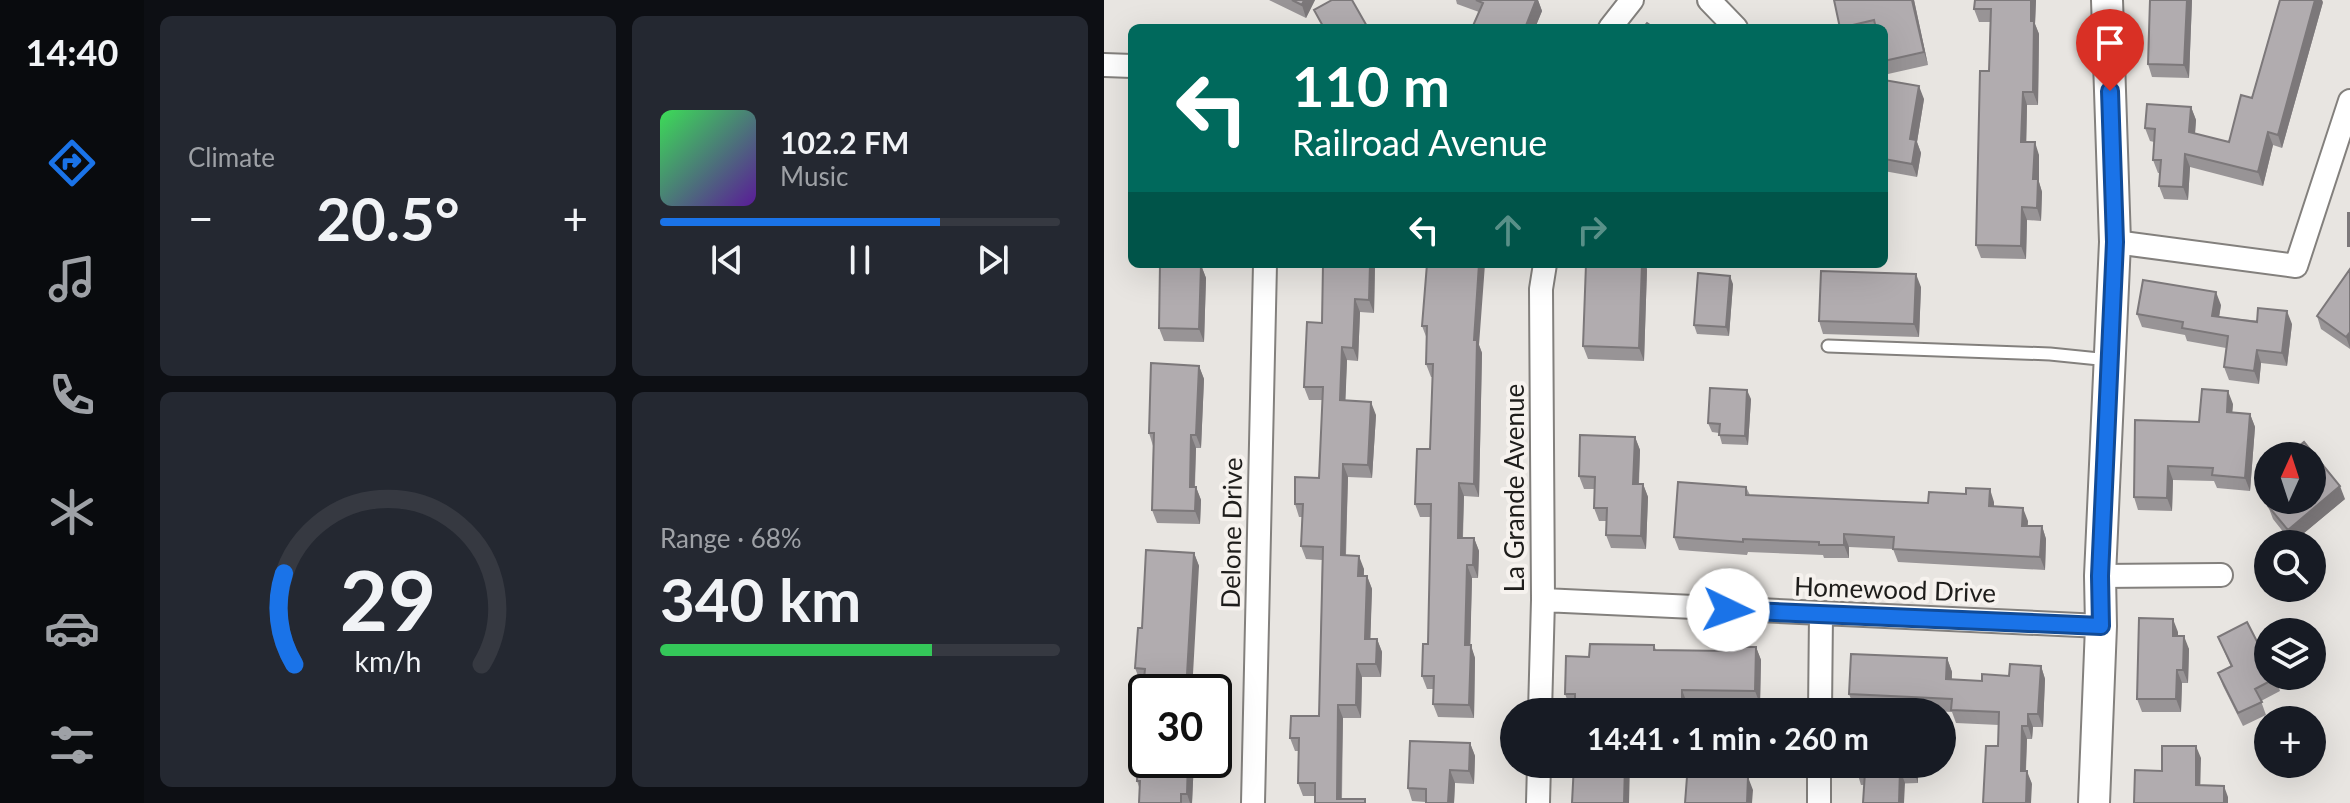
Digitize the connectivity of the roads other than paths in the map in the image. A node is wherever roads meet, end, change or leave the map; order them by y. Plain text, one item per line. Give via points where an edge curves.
1 (1632, 0) edge
2 (1709, 0) edge
3 (2107, 0) edge
4 (1613, 24) edge
5 (1732, 24) edge
6 (1104, 65) edge
7 (1128, 66) edge
8 (2350, 101) edge
9 (2115, 242) junction
10 (1265, 268) edge
11 (1544, 268) edge
12 (1828, 346) dead end
13 (2109, 360) junction
14 (2221, 575) dead end
15 (2100, 576) junction
16 (1543, 600) junction
17 (1821, 614) junction
18 (2101, 626) junction
19 (1540, 698) edge
20 (1820, 698) edge
21 (1539, 778) edge
22 (1819, 778) edge
23 (1253, 803) edge
24 (1538, 803) edge
25 (1819, 803) edge
26 (2094, 803) edge

1 - 4 street
2 - 5 street
3 - 9 street
6 - 7 street
8 - 9 street via 2296,266
9 - 13 street
10 - 23 street, Delone Drive
11 - 16 street, La Grande Avenue
12 - 13 lane
13 - 15 street
14 - 15 street
15 - 18 street
16 - 17 street, Homewood Drive
16 - 19 street, La Grande Avenue
17 - 18 street, Homewood Drive
17 - 20 street
18 - 26 street
21 - 24 street
22 - 25 street

